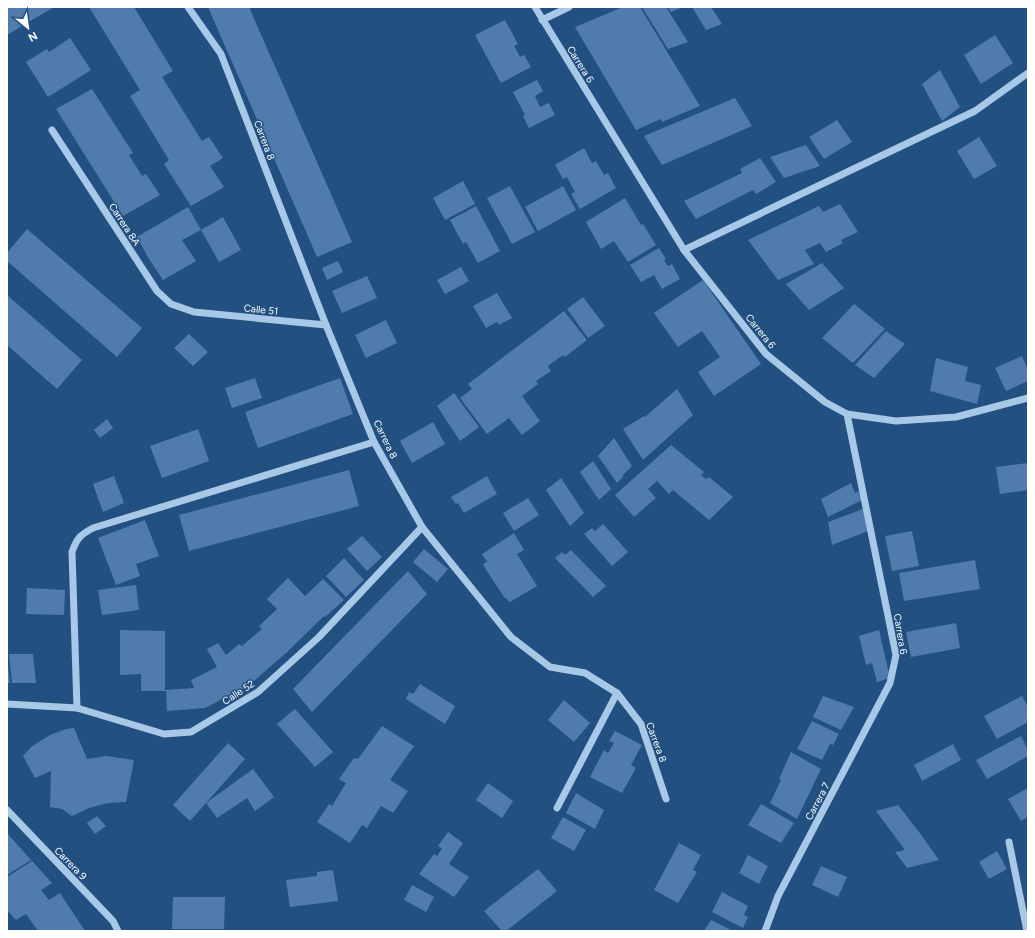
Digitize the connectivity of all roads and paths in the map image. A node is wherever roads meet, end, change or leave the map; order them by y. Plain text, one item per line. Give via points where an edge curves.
1 (188, 7) edge
2 (535, 7) edge
3 (569, 7) edge
4 (542, 20) junction
5 (1028, 73) edge
6 (52, 130) dead end
7 (684, 250) junction
8 (194, 312) joint
9 (326, 325) junction
10 (1028, 398) edge
11 (847, 414) junction
12 (374, 442) junction
13 (422, 527) junction
14 (890, 683) joint
15 (617, 693) junction
16 (7, 704) edge
17 (77, 708) junction
18 (666, 799) dead end
19 (557, 808) dead end
20 (7, 810) edge
21 (1009, 842) dead end
22 (118, 931) edge
23 (765, 931) edge
24 (1027, 931) edge

1 - 9 street, Carrera 8 via 220,54
2 - 4 street, Carrera 6
3 - 4 street
4 - 7 street, Carrera 6
5 - 7 street via 975,111
6 - 8 street, Carrera 8A via 157,291 171,304
7 - 11 street, Carrera 6 via 766,354 825,402
8 - 9 street, Calle 51
9 - 12 street, Carrera 8
10 - 11 street via 956,418 896,421
11 - 14 street, Carrera 6 via 896,655
12 - 13 street, Carrera 8
12 - 17 street via 93,528 82,535 76,541 72,552
13 - 15 street, Carrera 8 via 511,637 550,667 585,673
13 - 17 street, Calle 52 via 319,637 258,692 191,732 164,734
14 - 23 street, Carrera 7 via 778,896
15 - 18 street, Carrera 8 via 642,724
15 - 19 street
16 - 17 street, Calle 52
20 - 22 street, Carrera 9 via 113,921
21 - 24 street

